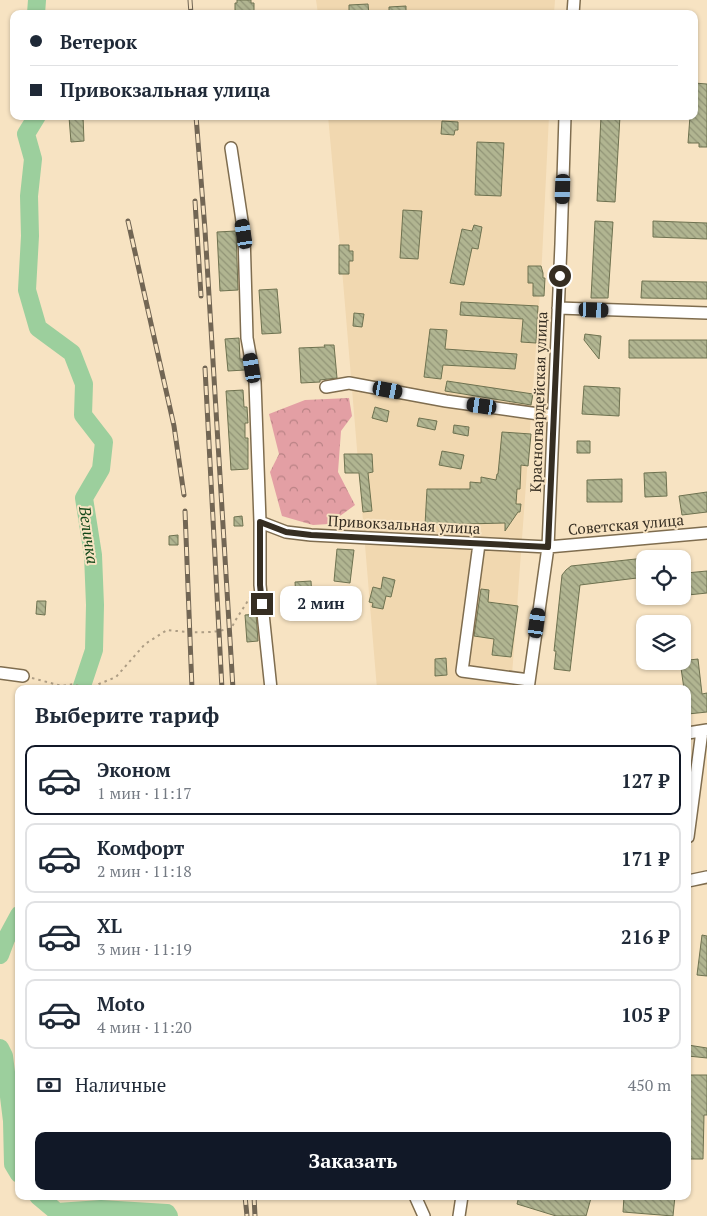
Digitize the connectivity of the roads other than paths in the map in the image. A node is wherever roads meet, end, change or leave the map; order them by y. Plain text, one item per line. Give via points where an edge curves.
1 (565, 120) edge
2 (231, 148) dead end
3 (558, 308) junction
4 (707, 313) edge
5 (326, 387) dead end
6 (553, 416) junction
7 (260, 522) junction
8 (707, 533) edge
9 (479, 544) junction
10 (548, 547) junction
11 (0, 674) edge
12 (23, 676) road end
13 (529, 684) edge
14 (270, 685) edge
15 (704, 731) edge
16 (691, 733) edge
17 (691, 817) edge
18 (707, 877) edge
19 (691, 880) edge
20 (416, 1200) edge
21 (461, 1200) edge
22 (424, 1216) edge
23 (459, 1216) edge

1 - 3 street, Красногвардейская улица
2 - 7 street via 244,234 247,338 255,382
3 - 4 street
3 - 6 street, Красногвардейская улица
5 - 6 street via 349,383
6 - 10 street, Красногвардейская улица
7 - 9 street, Привокзальная улица via 286,532 311,535
7 - 14 street via 260,585
8 - 10 street, Советская улица
9 - 10 street, Привокзальная улица
9 - 13 street via 462,671
10 - 13 street, Красногвардейская улица
11 - 12 street
15 - 16 street
15 - 17 street
18 - 19 street
20 - 22 street
21 - 23 street

